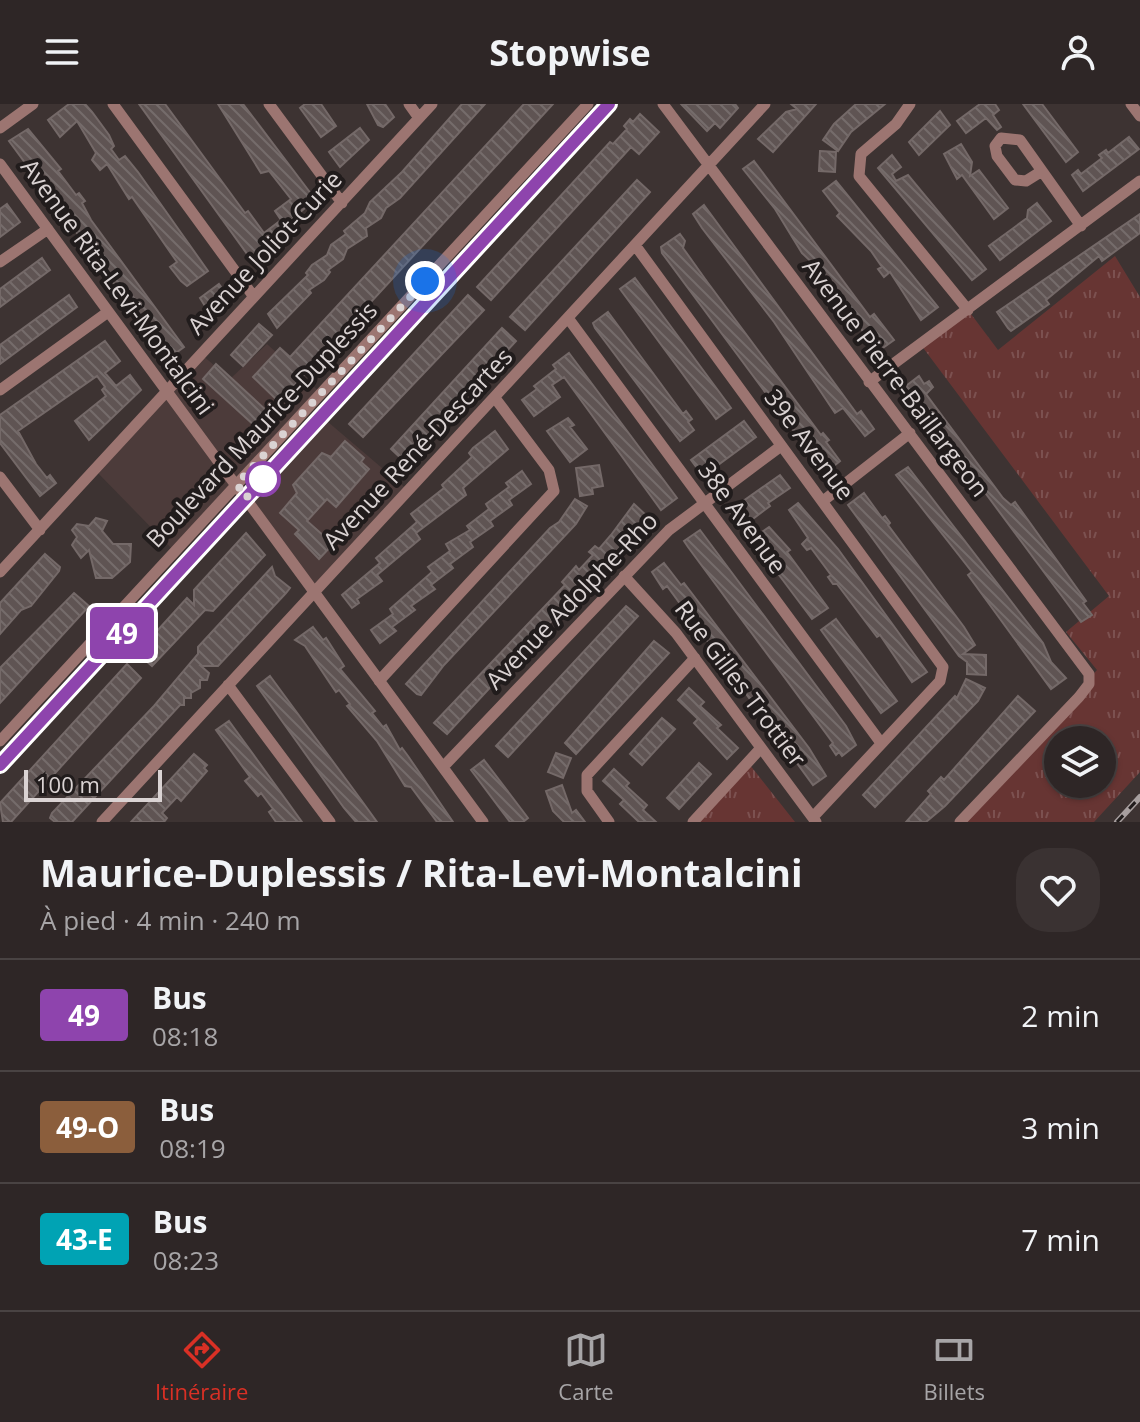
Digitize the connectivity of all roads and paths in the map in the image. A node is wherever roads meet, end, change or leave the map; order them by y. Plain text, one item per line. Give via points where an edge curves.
1 (33, 104) edge
2 (113, 104) edge
3 (269, 104) edge
4 (409, 104) edge
5 (432, 104) edge
6 (588, 104) edge
7 (609, 104) edge
8 (663, 104) edge
9 (765, 104) edge
10 (910, 104) edge
11 (1131, 104) edge
12 (1140, 116) edge
13 (419, 118) junction
14 (0, 128) edge
15 (0, 164) edge
16 (708, 166) junction
17 (1042, 171) dead end
18 (1140, 181) edge
19 (342, 203) junction
20 (1081, 226) junction
21 (48, 229) junction
22 (635, 245) junction
23 (0, 262) edge
24 (254, 297) junction
25 (968, 310) junction
26 (108, 312) junction
27 (568, 318) junction
28 (869, 382) junction
29 (0, 390) edge
30 (167, 391) junction
31 (495, 398) junction
32 (910, 433) junction
33 (781, 446) junction
34 (0, 477) edge
35 (237, 484) junction
36 (246, 498) junction
37 (823, 501) junction
38 (705, 504) junction
39 (40, 530) junction
40 (0, 572) edge
41 (624, 576) junction
42 (314, 593) junction
43 (695, 658) junction
44 (379, 681) junction
45 (228, 685) junction
46 (0, 741) edge
47 (881, 743) junction
48 (761, 748) junction
49 (0, 765) edge
50 (443, 767) junction
51 (814, 820) edge
52 (102, 822) edge
53 (330, 822) edge
54 (483, 822) edge
55 (609, 822) edge
56 (693, 822) edge
57 (960, 822) edge

1 - 14 street
2 - 24 street
3 - 19 street
4 - 13 street
5 - 13 street, Avenue Joliot-Curie
6 - 35 street, Boulevard Maurice-Duplessis
7 - 36 street, Boulevard Maurice-Duplessis
8 - 16 street, Avenue Pierre-Baillargeon
9 - 16 street, Avenue René-Descartes
10 - 25 street via 861,154 859,176
11 - 12 street
13 - 19 street, Avenue Joliot-Curie
15 - 21 street, Avenue Rita-Levi-Montalcini
16 - 22 street, Avenue René-Descartes
16 - 28 street, Avenue Pierre-Baillargeon
17 - 20 street
18 - 20 street
19 - 24 street, Avenue Joliot-Curie
20 - 25 street
21 - 23 street
21 - 26 street, Avenue Rita-Levi-Montalcini
22 - 27 street, Avenue René-Descartes
22 - 33 street, 39e Avenue
24 - 30 street, Avenue Joliot-Curie
25 - 28 street
26 - 29 street
26 - 30 street, Avenue Rita-Levi-Montalcini
27 - 31 street, Avenue René-Descartes
27 - 38 street, 38e Avenue
28 - 32 street, Avenue Pierre-Baillargeon
30 - 35 street, Avenue Rita-Levi-Montalcini
30 - 39 street, Avenue Joliot-Curie
31 - 42 street, Avenue René-Descartes
31 - 44 street via 554,477 554,491
32 - 37 street
32 - 57 street, Avenue Pierre-Baillargeon via 1090,679
33 - 37 street, 39e Avenue
33 - 38 street, Avenue Adolphe-Rho
34 - 39 street
35 - 36 street, Avenue Rita-Levi-Montalcini
35 - 46 street, Boulevard Maurice-Duplessis
36 - 42 street, Avenue Rita-Levi-Montalcini
36 - 49 street, Boulevard Maurice-Duplessis
37 - 47 street, 39e Avenue via 944,672
38 - 41 street, Avenue Adolphe-Rho via 669,530
38 - 47 street, 38e Avenue
39 - 40 street, Avenue Joliot-Curie
41 - 43 street, Rue Gilles Trottier
41 - 50 street, Avenue Adolphe-Rho
42 - 44 street, Avenue Rita-Levi-Montalcini
42 - 45 street, Avenue René-Descartes
43 - 48 street, Rue Gilles Trottier
43 - 55 street via 587,775 587,791
44 - 50 street, Avenue Rita-Levi-Montalcini
45 - 52 street, Avenue René-Descartes
45 - 53 street
47 - 51 street
48 - 51 street, Rue Gilles Trottier
48 - 56 street
50 - 54 street, Avenue Rita-Levi-Montalcini

